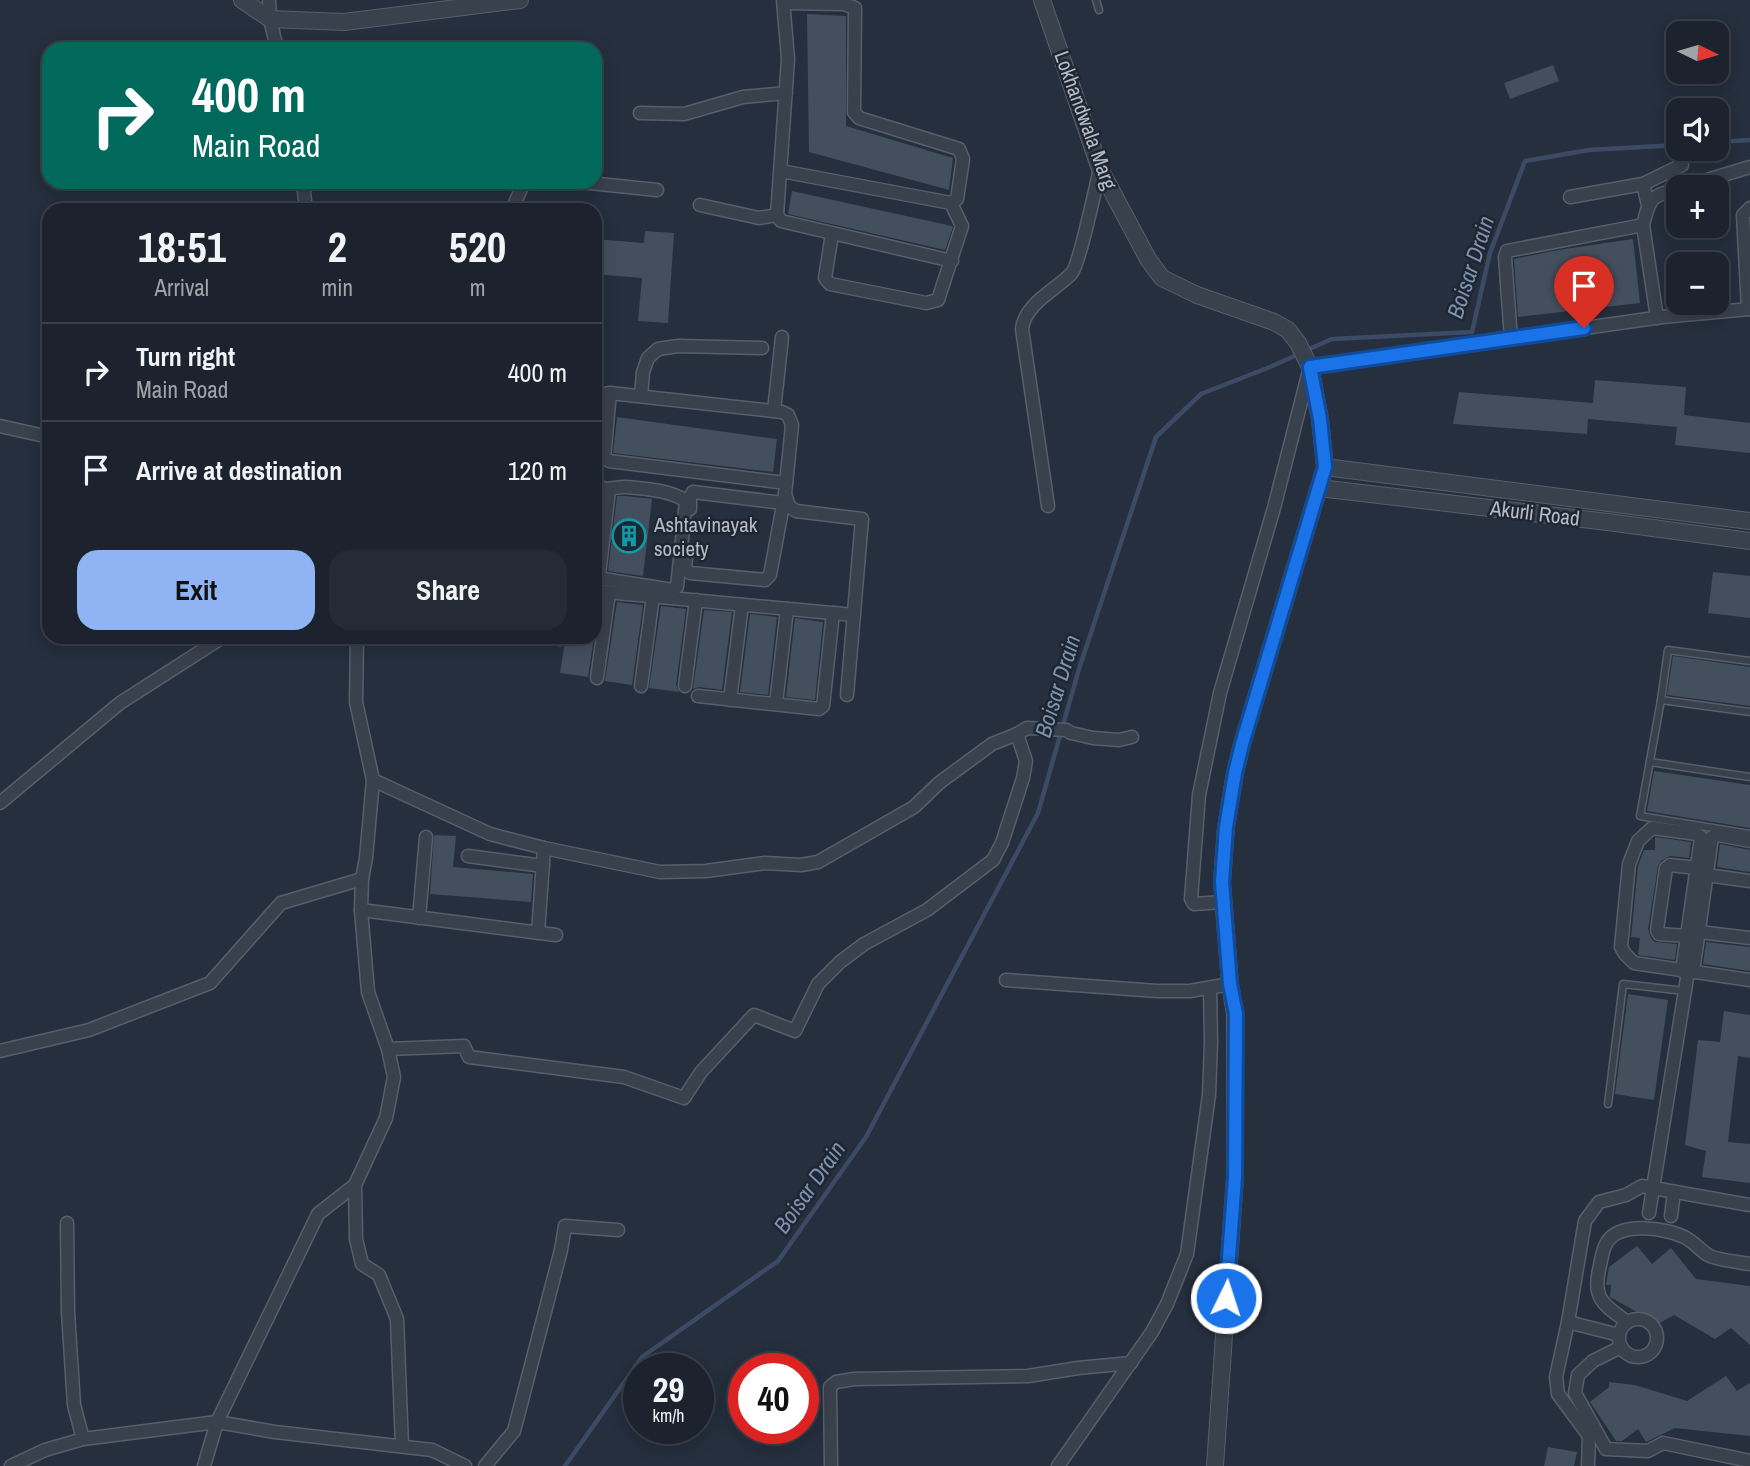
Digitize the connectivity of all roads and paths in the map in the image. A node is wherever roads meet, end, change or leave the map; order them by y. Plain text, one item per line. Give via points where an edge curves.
1 (242, 0) edge
2 (269, 0) edge
3 (520, 0) edge
4 (1042, 0) edge
5 (1096, 0) edge
6 (783, 1) edge
7 (1099, 10) dead end
8 (270, 19) junction
9 (275, 42) edge
10 (786, 93) junction
11 (640, 113) dead end
12 (1682, 165) dead end
13 (1750, 167) edge
14 (1100, 169) junction
15 (780, 171) junction
16 (1724, 175) edge
17 (602, 184) edge
18 (1643, 184) junction
19 (657, 190) dead end
20 (1666, 192) edge
21 (1570, 197) dead end
22 (951, 203) junction
23 (700, 205) dead end
24 (1648, 205) junction
25 (1750, 208) edge
26 (777, 215) junction
27 (1643, 225) junction
28 (832, 234) junction
29 (952, 261) junction
30 (1749, 309) edge
31 (1657, 318) junction
32 (782, 337) dead end
33 (1511, 338) junction
34 (762, 348) dead end
35 (1309, 365) junction
36 (610, 393) junction
37 (602, 394) edge
38 (640, 396) junction
39 (774, 411) junction
40 (0, 426) edge
41 (42, 435) edge
42 (1325, 467) junction
43 (1319, 488) junction
44 (602, 489) edge
45 (609, 490) junction
46 (785, 494) junction
47 (1048, 506) dead end
48 (1750, 521) edge
49 (1750, 541) edge
50 (602, 550) edge
51 (602, 578) edge
52 (602, 592) edge
53 (609, 593) junction
54 (653, 596) junction
55 (696, 600) junction
56 (741, 605) junction
57 (787, 609) junction
58 (833, 613) junction
59 (854, 615) junction
60 (602, 643) edge
61 (212, 644) edge
62 (357, 644) edge
63 (602, 644) edge
64 (1750, 662) edge
65 (597, 678) dead end
66 (640, 686) dead end
67 (685, 686) dead end
68 (847, 695) dead end
69 (698, 696) dead end
70 (730, 700) junction
71 (1661, 701) junction
72 (776, 704) junction
73 (1750, 712) edge
74 (1022, 731) junction
75 (1132, 737) dead end
76 (1650, 762) junction
77 (1750, 777) edge
78 (373, 780) junction
79 (0, 803) edge
80 (1750, 834) edge
81 (426, 837) dead end
82 (505, 838) junction
83 (1750, 841) edge
84 (544, 848) junction
85 (468, 856) dead end
86 (503, 860) junction
87 (543, 866) junction
88 (1702, 872) junction
89 (362, 879) junction
90 (1750, 881) edge
91 (1223, 902) junction
92 (361, 910) junction
93 (419, 918) junction
94 (538, 933) junction
95 (1693, 934) junction
96 (556, 935) dead end
97 (1750, 938) edge
98 (1688, 971) junction
99 (1006, 980) dead end
100 (1750, 980) edge
101 (1230, 984) junction
102 (1210, 988) junction
103 (1685, 992) junction
104 (388, 1049) junction
105 (0, 1051) edge
106 (1608, 1104) dead end
107 (355, 1185) junction
108 (1653, 1187) junction
109 (1674, 1192) junction
110 (1750, 1205) edge
111 (1649, 1213) dead end
112 (1671, 1216) dead end
113 (67, 1223) dead end
114 (618, 1230) dead end
115 (1750, 1264) edge
116 (1568, 1322) junction
117 (1627, 1322) junction
118 (1620, 1341) junction
119 (1131, 1363) junction
120 (217, 1422) junction
121 (83, 1439) junction
122 (402, 1446) junction
123 (1750, 1461) edge
124 (1593, 1465) edge
125 (11, 1466) edge
126 (204, 1466) edge
127 (465, 1466) edge
128 (485, 1466) edge
129 (831, 1466) edge
130 (1058, 1466) edge
131 (1215, 1466) edge

1 - 8 street
2 - 8 street
3 - 8 street via 344,22
4 - 14 street, Lokhandwala Marg
5 - 7 lane
6 - 10 street
6 - 22 street via 855,8 854,112 859,118 959,149 963,159 957,199
8 - 9 street
10 - 11 street via 743,97 684,114
10 - 15 street
12 - 18 street
13 - 16 street
14 - 35 street, Lokhandwala Marg via 1162,278 1288,330
14 - 47 street via 1074,271 1023,320
15 - 22 street
15 - 26 street
17 - 19 street
18 - 21 street
18 - 24 street
20 - 24 street via 1656,195
22 - 29 street via 962,226
23 - 26 street via 759,218
24 - 27 street
25 - 30 street via 1743,215
26 - 28 street via 780,221
27 - 31 street
27 - 33 street via 1507,251
28 - 29 street
28 - 29 street via 825,278 830,284 926,303 938,300
30 - 31 street
31 - 33 street
32 - 39 street
33 - 35 street
34 - 38 street via 658,349 648,358
35 - 42 street, Lokhandwala Marg
35 - 91 street via 1274,508 1220,693 1199,795 1191,899 1194,904
36 - 37 street
36 - 38 street
36 - 46 street via 607,459
38 - 39 street
39 - 46 street via 788,415 792,425
40 - 41 street
42 - 43 street, Lokhandwala Marg
42 - 48 street, Akurli Road
43 - 49 street, Akurli Road
43 - 91 street, Lokhandwala Marg via 1235,773 1226,827
44 - 45 street
45 - 50 street
45 - 51 street via 623,487 677,495 686,501 677,587
46 - 46 street via 770,575 765,580 685,569 693,492
46 - 59 street via 796,511 862,519
52 - 53 street
53 - 54 street
53 - 60 street
54 - 55 street
54 - 66 street
55 - 56 street
55 - 67 street
56 - 57 street
56 - 70 street
57 - 58 street
57 - 72 street
58 - 59 street
58 - 72 street via 823,706
59 - 68 street
61 - 79 street via 120,704
62 - 78 street via 356,702
63 - 65 street
64 - 71 lane via 1668,650
69 - 70 street
70 - 72 street
71 - 73 lane
71 - 76 lane
74 - 75 street via 1066,730 1119,740
74 - 84 street via 992,744 914,807 818,862 660,872
74 - 104 street via 1023,778 993,860 927,910 840,962 818,984 795,1031 754,1015 701,1072 684,1098 624,1077 469,1057 464,1046
76 - 77 lane
76 - 80 lane via 1640,816
78 - 82 street
78 - 89 street
81 - 93 street
82 - 84 street
82 - 86 street
83 - 88 street via 1712,837
84 - 87 street
85 - 86 street
86 - 87 street
87 - 94 street
88 - 90 street
88 - 95 street
88 - 95 street via 1666,867 1657,930 1659,934
88 - 98 street via 1701,837 1652,828 1638,841 1629,864 1621,947 1633,963
89 - 92 street
89 - 105 street via 281,903 210,983 89,1030
91 - 101 street, Lokhandwala Marg
92 - 93 street
92 - 104 street via 368,992
93 - 94 street
94 - 96 street
95 - 97 street
95 - 98 street
98 - 100 street
98 - 103 street
99 - 102 street via 1157,991
101 - 102 street
101 - 131 street, Lokhandwala Marg via 1236,1014 1235,1177
102 - 119 street via 1209,1095 1187,1254 1167,1304
103 - 106 lane via 1623,984
103 - 108 street
104 - 107 street via 394,1077 386,1118
107 - 120 street via 318,1214
107 - 122 street via 356,1239 362,1264 379,1275 397,1319
108 - 109 street
108 - 111 street
108 - 116 street via 1642,1186 1599,1202 1585,1221
109 - 110 street
109 - 112 street
113 - 121 street via 74,1405
114 - 128 street via 565,1226 514,1431
115 - 117 street via 1709,1256 1683,1236 1625,1229 1606,1244 1597,1282 1599,1298
116 - 118 street
116 - 124 street via 1556,1377 1558,1394 1588,1436
117 - 118 street via 1621,1328
117 - 118 street via 1636,1318 1647,1321 1656,1330 1657,1342 1644,1357 1637,1357
118 - 123 street via 1578,1375 1575,1393 1606,1449 1648,1451 1663,1443
119 - 129 street via 1028,1376 836,1382 830,1387
119 - 130 street
120 - 121 street
120 - 122 street
120 - 126 street
121 - 125 street
122 - 127 street via 432,1450

